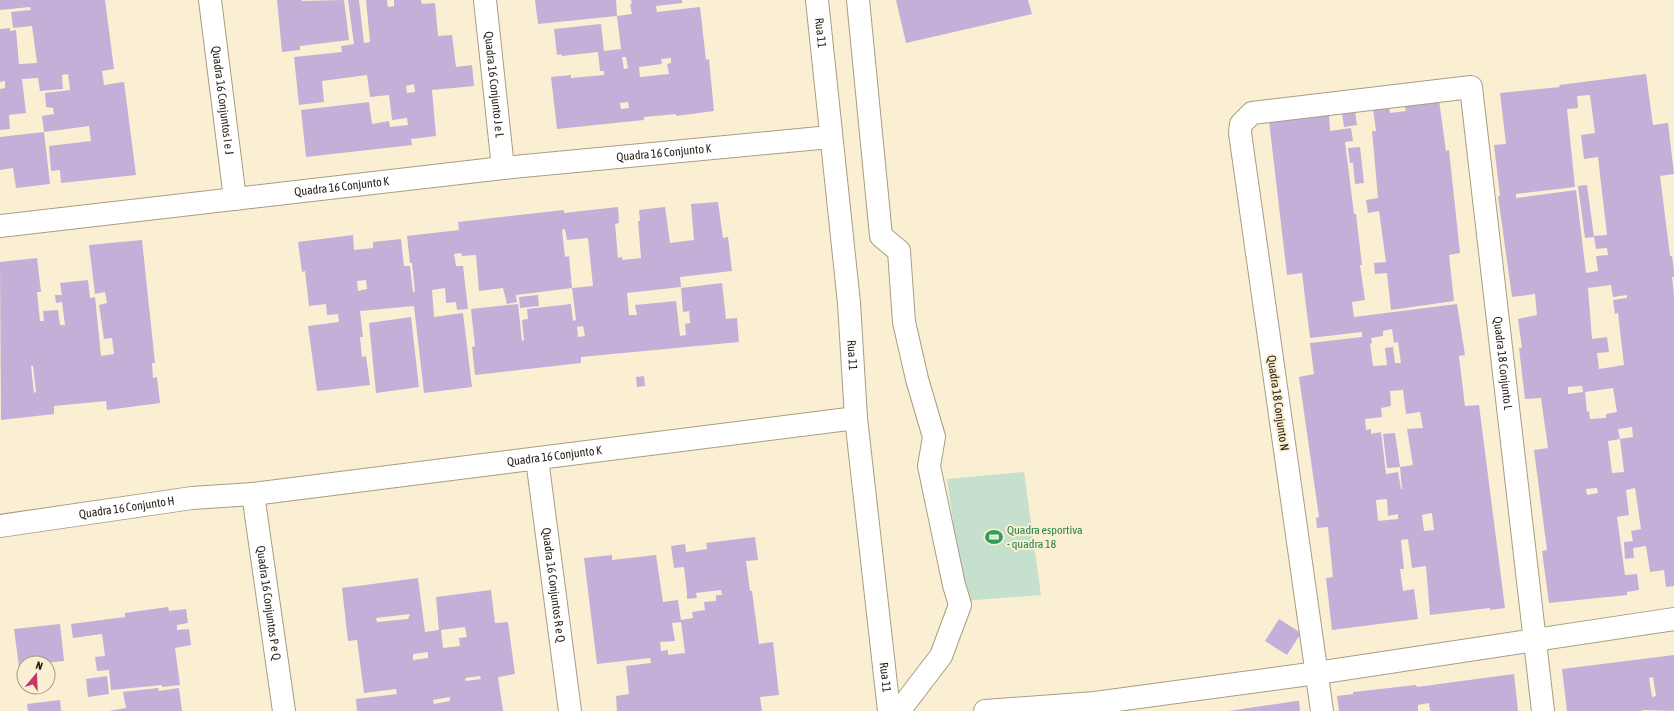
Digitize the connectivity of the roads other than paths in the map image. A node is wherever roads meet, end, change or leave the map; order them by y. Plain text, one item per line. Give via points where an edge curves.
1 (210, 0) edge
2 (485, 0) edge
3 (816, 0) edge
4 (858, 0) edge
5 (1240, 133) joint
6 (830, 137) junction
7 (503, 168) junction
8 (236, 200) junction
9 (0, 226) edge
10 (856, 418) junction
11 (537, 459) junction
12 (253, 494) junction
13 (0, 526) edge
14 (1674, 620) edge
15 (1535, 640) junction
16 (1317, 673) junction
17 (1096, 707) edge
18 (284, 711) edge
19 (570, 711) edge
20 (889, 711) edge
21 (898, 711) edge
22 (985, 711) edge
23 (1322, 711) edge
24 (1543, 711) edge

1 - 8 street, Quadra 16 Conjuntos I e J
2 - 7 street, Quadra 16 Conjunto J e L
3 - 6 street, Rua 11
4 - 21 street via 881,236 899,250 904,322 934,437 930,466 954,586 960,604 941,656
5 - 15 street, Quadra 18 Conjunto L via 1241,124 1252,113 1471,87
5 - 16 street, Quadra 18 Conjunto N
6 - 7 street, Quadra 16 Conjunto K
6 - 10 street, Rua 11 via 849,303
7 - 8 street, Quadra 16 Conjunto K
8 - 9 street
10 - 11 street, Quadra 16 Conjunto K
10 - 20 street, Rua 11
11 - 12 street, Quadra 16 Conjunto K
11 - 19 street, Quadra 16 Conjuntos R e Q
12 - 13 street, Quadra 16 Conjunto H via 192,498
12 - 18 street, Quadra 16 Conjuntos P e Q
14 - 15 street
15 - 16 street
15 - 24 street, Quadra 18 Conjunto L
16 - 17 street
16 - 23 street, Quadra 18 Conjunto N
17 - 22 street

